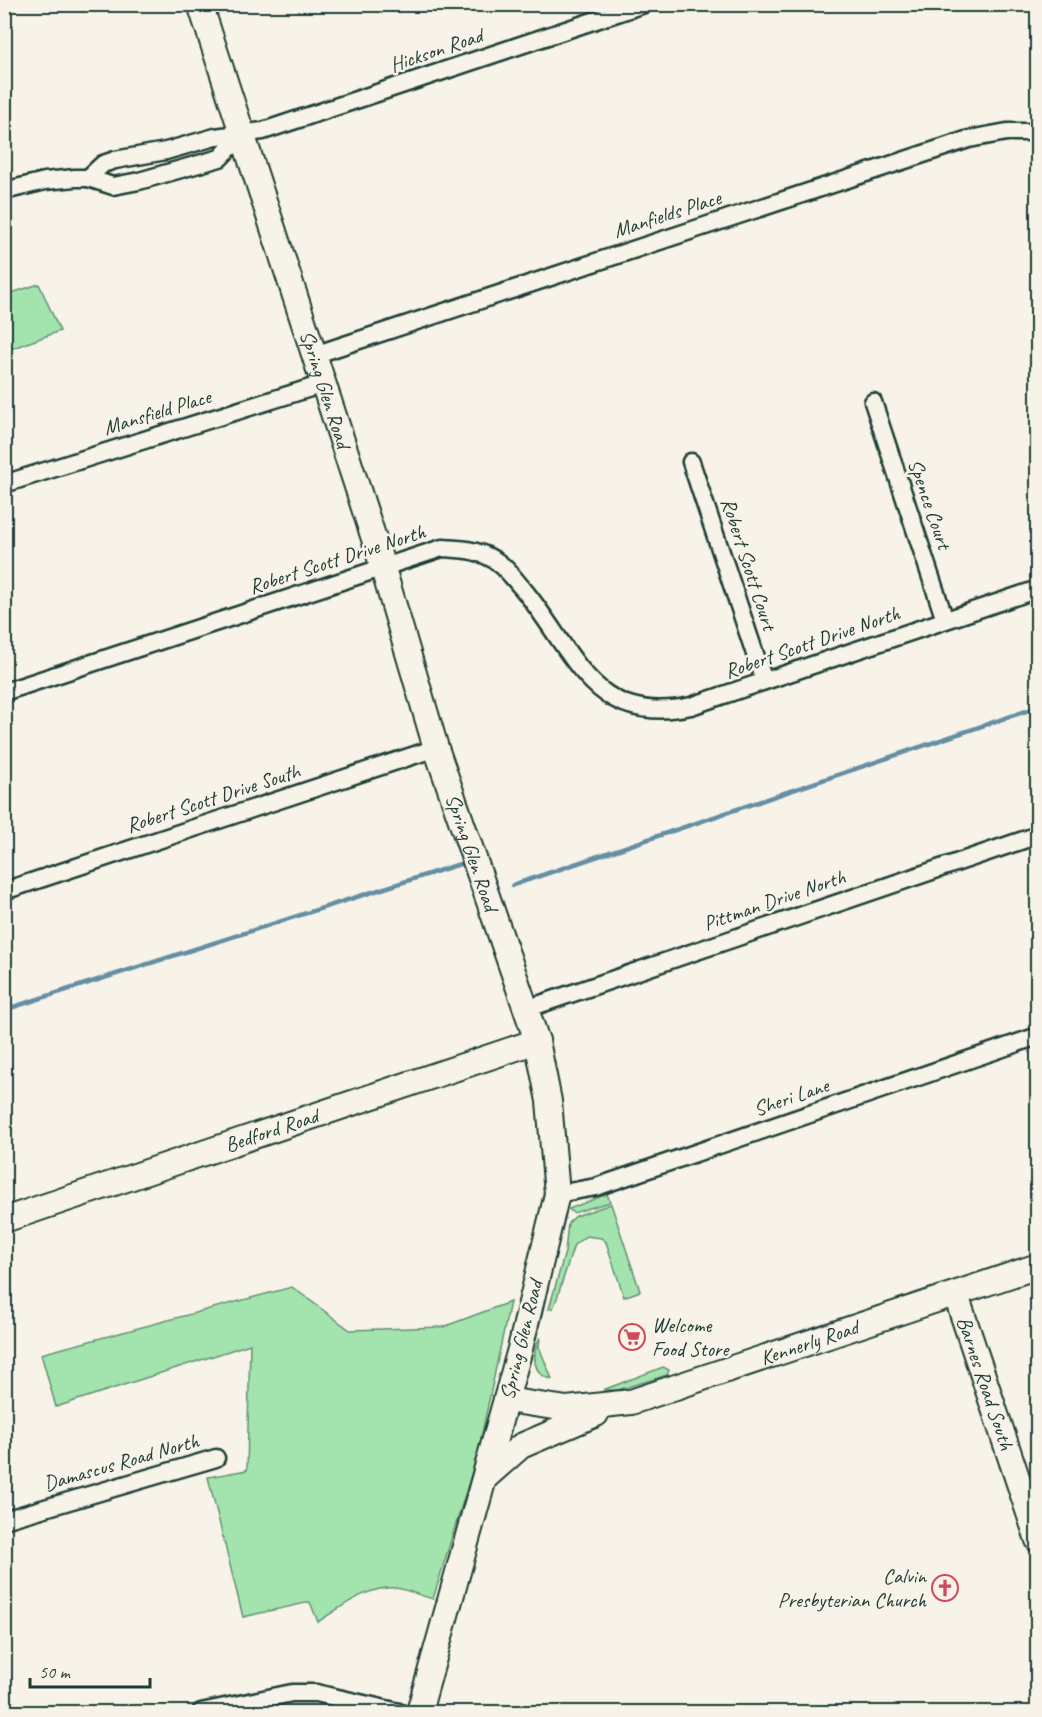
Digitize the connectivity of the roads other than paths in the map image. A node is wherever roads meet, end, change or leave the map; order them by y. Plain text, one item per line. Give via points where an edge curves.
1 (200, 4) edge
2 (644, 4) edge
3 (1038, 132) edge
4 (242, 135) junction
5 (88, 178) junction
6 (4, 191) edge
7 (314, 355) junction
8 (323, 384) junction
9 (873, 402) dead end
10 (691, 462) dead end
11 (4, 484) edge
12 (383, 566) junction
13 (1038, 589) edge
14 (945, 620) junction
15 (764, 681) junction
16 (4, 692) edge
17 (436, 748) junction
18 (1038, 835) edge
19 (4, 891) edge
20 (526, 1009) junction
21 (1038, 1036) edge
22 (537, 1041) junction
23 (557, 1194) junction
24 (4, 1220) edge
25 (1038, 1266) edge
26 (956, 1295) junction
27 (506, 1400) junction
28 (626, 1403) junction
29 (216, 1458) dead end
30 (485, 1478) junction
31 (4, 1520) edge
32 (1038, 1540) edge
33 (201, 1713) edge
34 (399, 1713) edge
35 (419, 1713) edge

1 - 4 street, Spring Glen Road
2 - 4 street, Hickson Road via 360,100
3 - 7 street, Manfields Place via 1007,132 969,139
4 - 5 street, Hickson Road via 215,136 166,151 114,160
4 - 5 street, Hickson Road via 220,158 183,169 122,185
4 - 7 street, Spring Glen Road
5 - 6 street, Hickson Road via 45,181
7 - 8 street, Spring Glen Road
8 - 11 street, Mansfield Place
8 - 12 street, Spring Glen Road
9 - 14 street, Spence Court
10 - 15 street, Robert Scott Court
12 - 15 street, Robert Scott Drive North via 442,548 463,549 494,559 529,596 595,685 633,709 656,712 682,708
12 - 16 street, Robert Scott Drive North
12 - 17 street, Spring Glen Road
13 - 14 street, Robert Scott Drive North
14 - 15 street, Robert Scott Drive North
17 - 19 street, Robert Scott Drive South
17 - 20 street, Spring Glen Road
18 - 20 street, Pittman Drive North
20 - 22 street, Spring Glen Road
21 - 23 street, Sheri Lane via 596,1187
22 - 23 street, Spring Glen Road via 549,1101
22 - 24 street, Bedford Road
23 - 27 street, Spring Glen Road
25 - 26 street, Kennerly Road
26 - 28 street, Kennerly Road
26 - 32 street, Barnes Road South
27 - 28 street, Kennerly Road via 567,1409
27 - 30 street, Spring Glen Road
28 - 30 street via 529,1441 511,1452
29 - 31 street, Damascus Road North
30 - 35 street, Spring Glen Road
33 - 34 street via 292,1693 316,1693

